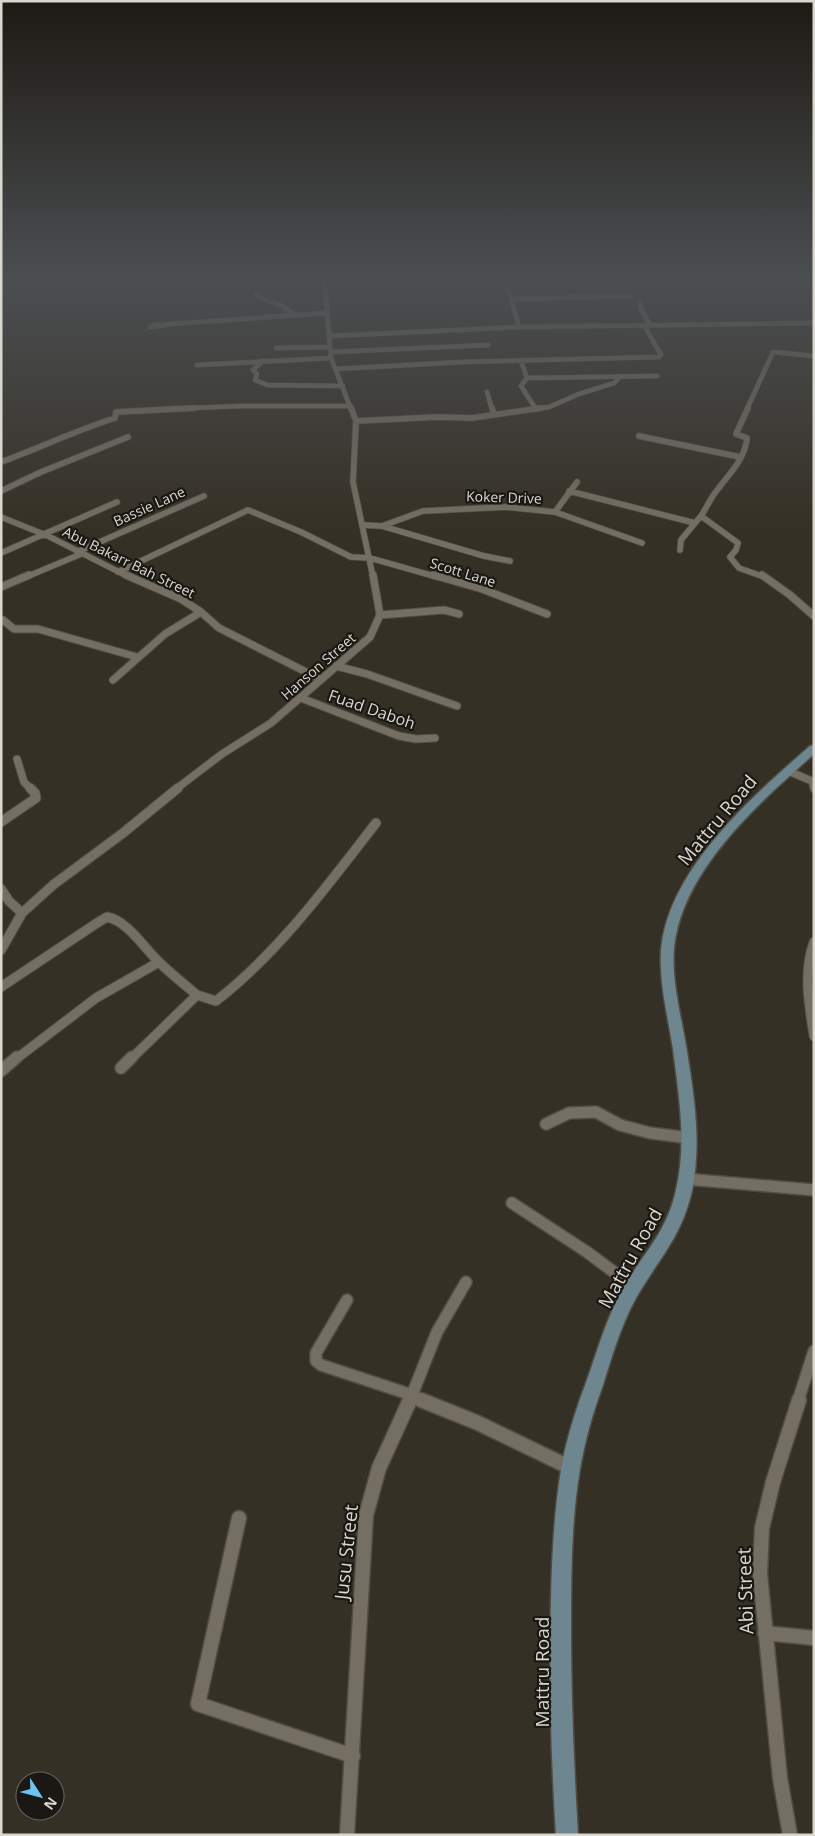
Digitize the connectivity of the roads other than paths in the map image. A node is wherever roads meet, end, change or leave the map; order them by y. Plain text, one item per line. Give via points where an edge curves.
1 (226, 363) edge
2 (261, 363) edge
3 (333, 363) edge
4 (482, 363) edge
5 (522, 363) edge
6 (768, 363) edge
7 (197, 364) dead end
8 (335, 369) junction
9 (657, 376) dead end
10 (527, 378) junction
11 (620, 378) dead end
12 (343, 386) junction
13 (487, 392) dead end
14 (351, 406) junction
15 (536, 409) junction
16 (494, 415) junction
17 (356, 421) junction
18 (639, 436) dead end
19 (128, 437) dead end
20 (740, 457) junction
21 (1, 462) edge
22 (577, 482) dead end
23 (1, 491) edge
24 (569, 491) junction
25 (204, 496) dead end
26 (117, 502) dead end
27 (555, 512) junction
28 (701, 516) junction
29 (1, 517) edge
30 (695, 523) junction
31 (362, 525) junction
32 (382, 526) junction
33 (45, 535) junction
34 (642, 543) dead end
35 (680, 550) dead end
36 (1, 553) edge
37 (79, 553) junction
38 (370, 558) junction
39 (510, 561) dead end
40 (118, 572) junction
41 (1, 587) edge
42 (201, 612) junction
43 (459, 614) dead end
44 (548, 614) dead end
45 (380, 615) junction
46 (814, 616) edge
47 (3, 620) dead end
48 (137, 657) junction
49 (336, 666) junction
50 (320, 679) junction
51 (113, 680) dead end
52 (301, 698) junction
53 (457, 706) dead end
54 (435, 738) dead end
55 (814, 748) edge
56 (17, 759) dead end
57 (788, 771) junction
58 (814, 789) edge
59 (1, 822) edge
60 (376, 823) dead end
61 (1, 889) edge
62 (22, 913) junction
63 (814, 942) edge
64 (1, 950) edge
65 (159, 962) junction
66 (1, 987) edge
67 (197, 995) junction
68 (814, 1036) edge
69 (121, 1068) dead end
70 (1, 1071) edge
71 (546, 1124) dead end
72 (690, 1138) junction
73 (686, 1179) junction
74 (814, 1190) edge
75 (512, 1203) dead end
76 (466, 1282) dead end
77 (634, 1288) junction
78 (347, 1300) dead end
79 (814, 1351) edge
80 (412, 1395) junction
81 (570, 1468) junction
82 (239, 1518) dead end
83 (765, 1633) junction
84 (814, 1638) edge
85 (353, 1756) junction
86 (347, 1835) edge
87 (567, 1835) edge
88 (790, 1835) edge

1 - 7 street
2 - 12 street via 253,370 257,374 255,380 267,385
3 - 8 street
4 - 8 street
5 - 10 street
6 - 20 street via 736,434 748,439
8 - 12 street
9 - 10 street
10 - 15 street via 522,390
11 - 15 street via 549,408
12 - 14 street
13 - 16 street
14 - 17 street
14 - 21 street via 239,406 116,412 115,418
15 - 16 street
16 - 17 street
17 - 31 street via 353,482
18 - 20 street
19 - 23 street
20 - 28 street
22 - 24 street
24 - 27 street
24 - 30 street
25 - 37 street, Bassie Lane
26 - 33 street
27 - 32 street, Koker Drive via 506,507 446,508 423,511
27 - 34 street, Koker Drive
28 - 30 street
28 - 46 street via 738,543 730,557 732,564 762,575
29 - 33 street, Abu Bakarr Bah Street
30 - 35 street via 681,540
31 - 32 street, Koker Drive
31 - 38 street
32 - 39 street
33 - 36 street
33 - 37 street, Abu Bakarr Bah Street
37 - 40 street, Abu Bakarr Bah Street
37 - 41 street, Bassie Lane
38 - 40 street, Scott Lane via 351,557 248,510
38 - 44 street, Scott Lane via 482,589
38 - 45 street
40 - 42 street, Abu Bakarr Bah Street via 165,591
42 - 48 street via 182,622
42 - 50 street, Abu Bakarr Bah Street via 219,628
43 - 45 street via 444,610
45 - 49 street, Hanson Street via 370,637
47 - 48 street via 14,629 38,629
48 - 51 street
49 - 50 street, Hanson Street
49 - 53 street
50 - 52 street, Hanson Street
52 - 54 street, Fuad Daboh via 399,736 416,740
52 - 62 street, Hanson Street via 270,724 222,754 161,800
55 - 57 main road, Mattru Road
56 - 59 street via 24,782 36,798
57 - 58 street via 812,782
57 - 72 main road, Mattru Road via 763,793 710,854 672,923 668,970
60 - 67 street via 300,920 234,987 216,1001
61 - 62 street
62 - 64 street, Hanson Street
63 - 68 street via 806,986
65 - 66 street via 129,930 107,917
65 - 67 street
65 - 70 street via 124,980 54,1027
67 - 69 street
71 - 72 street via 569,1113 596,1112 620,1125
72 - 73 main road, Mattru Road
73 - 74 street
73 - 77 main road, Mattru Road via 670,1231
75 - 77 street via 587,1252
76 - 80 street, Jusu Street via 437,1332
77 - 81 main road, Mattru Road via 624,1303 606,1349
78 - 80 street via 316,1353 316,1360 321,1365
79 - 83 street, Abi Street via 762,1528 760,1574
80 - 81 street
80 - 85 street, Jusu Street via 379,1468 366,1515
81 - 87 main road, Mattru Road via 564,1518 560,1662
82 - 85 street via 198,1704
83 - 84 street
83 - 88 street, Abi Street via 780,1778
85 - 86 street, Jusu Street

